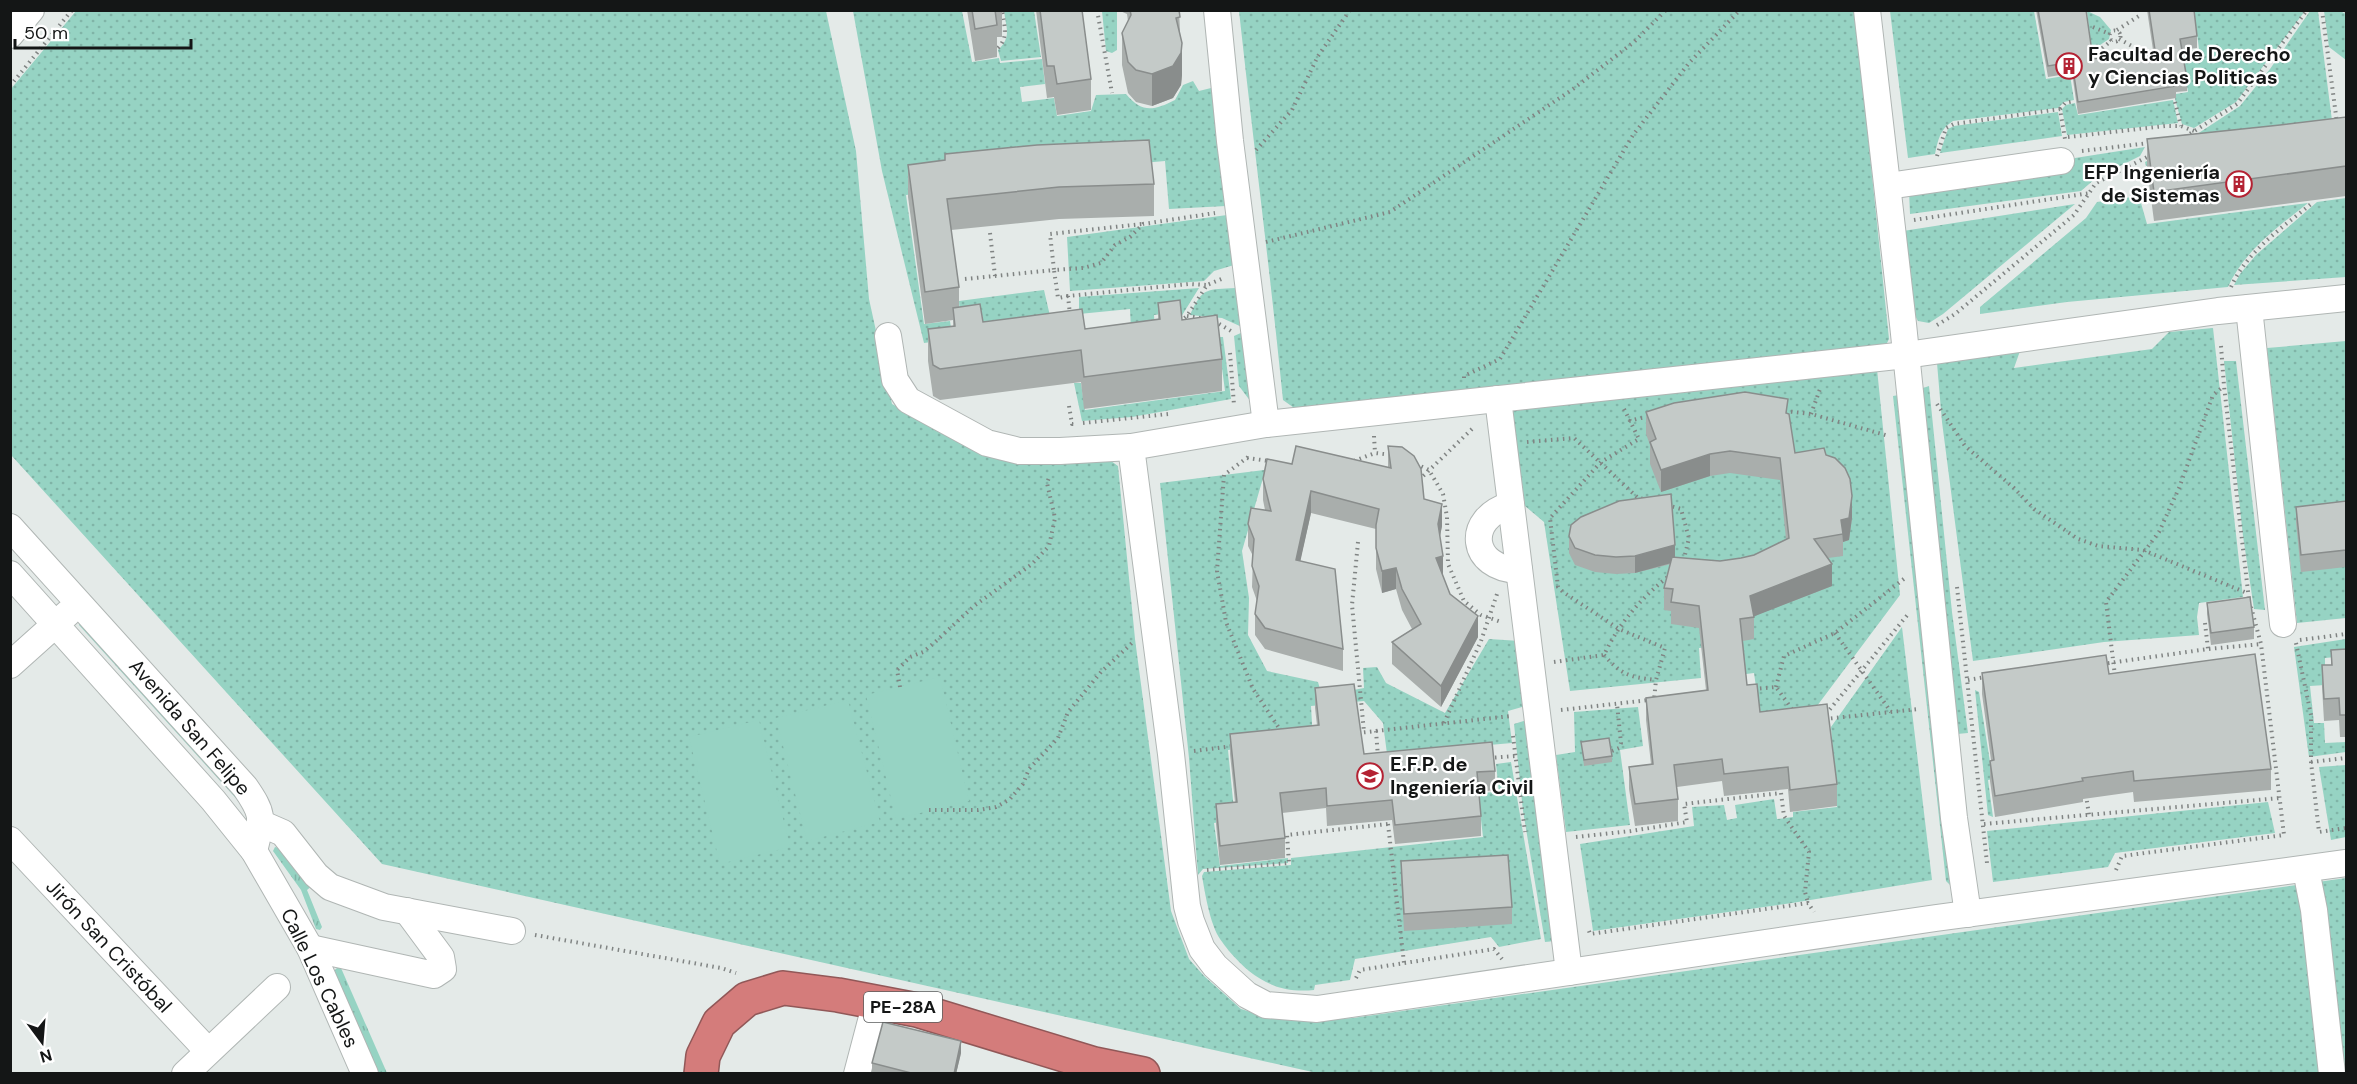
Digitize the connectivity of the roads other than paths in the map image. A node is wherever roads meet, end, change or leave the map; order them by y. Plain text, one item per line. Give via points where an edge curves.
1 (31, 10) edge
2 (1217, 10) edge
3 (1867, 10) edge
4 (10, 35) edge
5 (2065, 147) road end
6 (1888, 186) junction
7 (2346, 298) edge
8 (2239, 300) junction
9 (888, 336) dead end
10 (1906, 355) junction
11 (1498, 399) junction
12 (1266, 424) junction
13 (1131, 447) junction
14 (1511, 505) junction
15 (10, 527) edge
16 (1512, 570) junction
17 (10, 574) edge
18 (79, 603) junction
19 (56, 623) junction
20 (2283, 624) dead end
21 (10, 665) edge
22 (260, 823) junction
23 (10, 840) edge
24 (254, 851) junction
25 (2346, 863) edge
26 (2306, 870) junction
27 (407, 911) junction
28 (1968, 914) junction
29 (512, 931) road end
30 (310, 948) junction
31 (1569, 972) junction
32 (277, 987) dead end
33 (876, 1002) junction
34 (208, 1051) junction
35 (1100, 1069) edge
36 (185, 1074) edge
37 (365, 1074) edge
38 (701, 1074) edge
39 (857, 1074) edge
40 (1143, 1074) edge
41 (2332, 1074) edge

1 - 4 street
2 - 12 street via 1244,260 1240,329
3 - 6 street
5 - 6 street
6 - 10 street
7 - 8 street
8 - 10 street
8 - 20 street
9 - 13 street via 895,380 908,400 987,443 1019,452
10 - 11 street
10 - 28 street via 1954,818
11 - 12 street
11 - 14 street
12 - 13 street
13 - 31 street via 1171,753 1186,906 1202,949 1215,966 1246,995 1266,1005 1317,1009
14 - 16 street
14 - 16 street via 1496,509 1485,519 1479,534 1481,550 1490,563
15 - 18 street, Avenida San Felipe
16 - 31 street via 1537,713
17 - 19 street, Avenida San Felipe
18 - 19 street
18 - 22 street, Avenida San Felipe via 245,787 259,807
19 - 21 street
19 - 24 street, Avenida San Felipe
22 - 24 street
22 - 27 street via 283,833 330,887 384,907
23 - 34 street, Jirón San Cristóbal
24 - 30 street, Calle Los Cables
25 - 26 street
26 - 28 street
26 - 41 street
27 - 29 street
27 - 30 street via 441,957 443,969 434,975
28 - 31 street
30 - 37 street, Calle Los Cables
32 - 34 street
33 - 35 highway, PE-28A via 917,1010
33 - 38 highway, PE-28A via 783,988 747,999 719,1023 703,1056
33 - 39 street
34 - 36 street
35 - 40 highway, PE-28A

